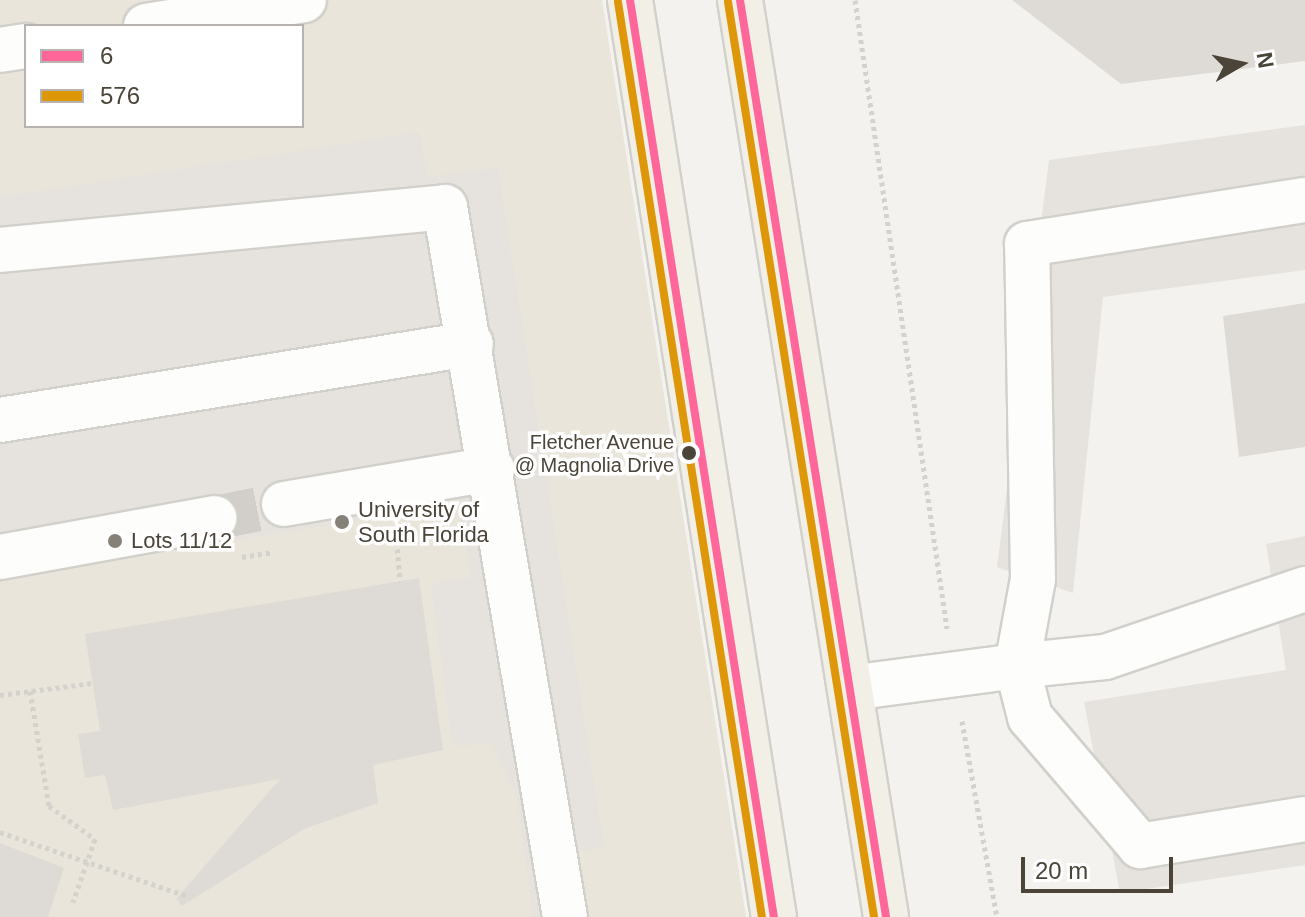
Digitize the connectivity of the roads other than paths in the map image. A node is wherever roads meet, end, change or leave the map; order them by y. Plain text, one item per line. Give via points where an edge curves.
1 (304, 0) edge
2 (630, 0) edge
3 (740, 0) edge
4 (158, 24) edge
5 (24, 46) edge
6 (0, 50) edge
7 (1305, 200) edge
8 (0, 250) edge
9 (471, 344) junction
10 (0, 420) edge
11 (492, 469) junction
12 (284, 504) tunnel mouth
13 (214, 518) tunnel mouth
14 (0, 557) edge
15 (1305, 589) edge
16 (1017, 666) junction
17 (850, 688) junction
18 (1305, 819) edge
19 (565, 917) edge
20 (774, 917) edge
21 (886, 917) edge

1 - 4 street
2 - 20 main road
3 - 17 main road
5 - 6 street
7 - 16 street via 1027,244 1033,579
8 - 9 street via 445,207
9 - 10 street
9 - 11 street
11 - 12 street
11 - 19 street
13 - 14 street
15 - 16 street via 1105,657
16 - 17 street
16 - 18 street via 1030,717 1140,846
17 - 21 main road

